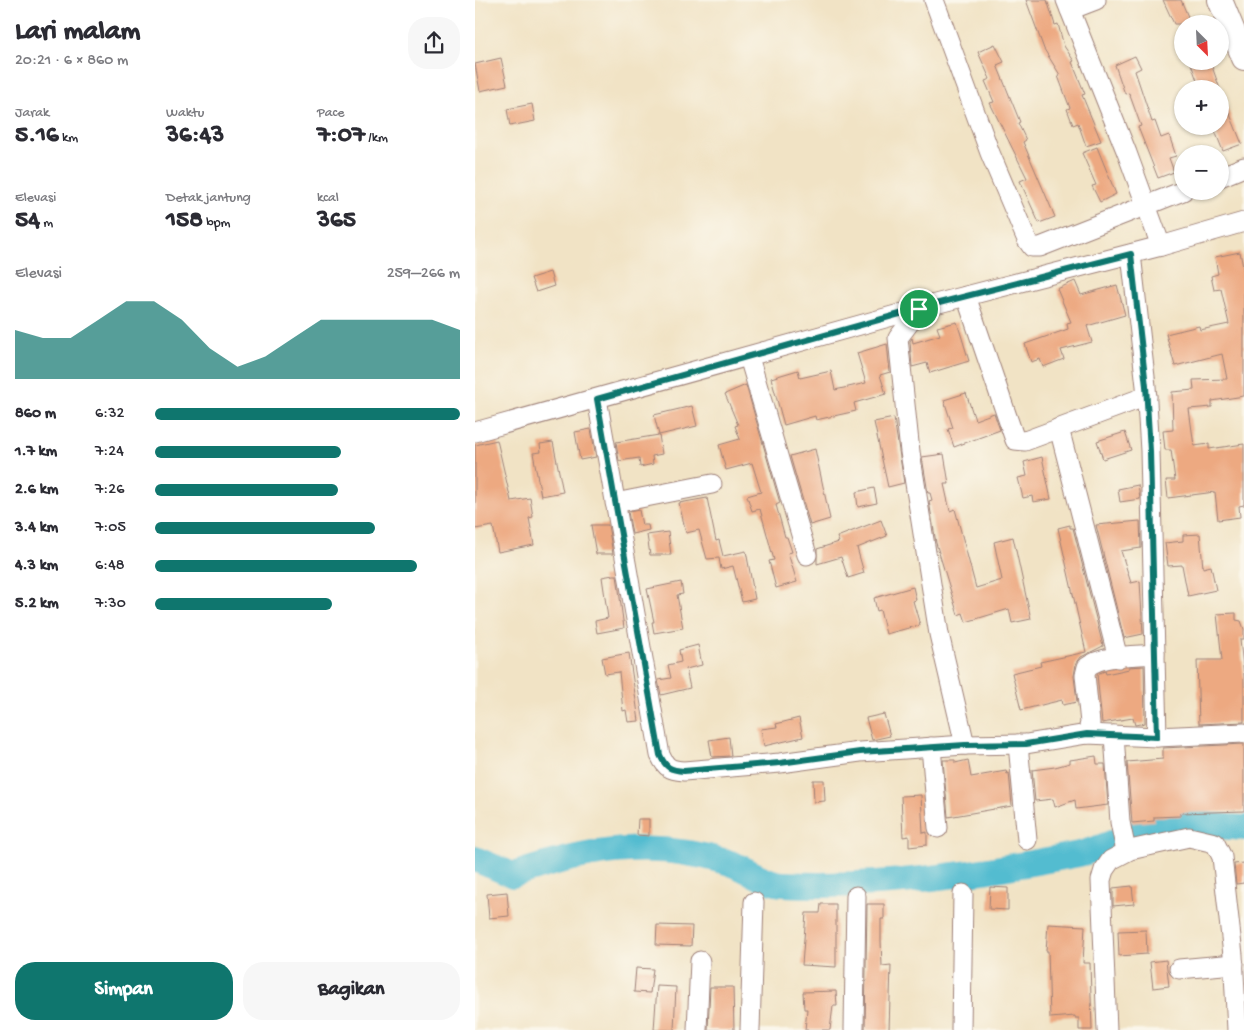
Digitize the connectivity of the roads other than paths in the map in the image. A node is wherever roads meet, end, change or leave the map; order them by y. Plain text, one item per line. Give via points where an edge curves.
1 (934, 0) edge
2 (1096, 0) edge
3 (1068, 5) edge
4 (1232, 9) edge
5 (1244, 58) edge
6 (1244, 167) edge
7 (1229, 173) edge
8 (1174, 195) edge
9 (1146, 206) junction
10 (1244, 222) edge
11 (1161, 246) junction
12 (1131, 254) junction
13 (966, 296) junction
14 (919, 309) junction
15 (749, 357) junction
16 (1147, 396) junction
17 (597, 399) junction
18 (1059, 428) junction
19 (475, 432) edge
20 (712, 484) dead end
21 (615, 503) junction
22 (807, 555) dead end
23 (1155, 654) junction
24 (1118, 658) junction
25 (1244, 733) edge
26 (1087, 734) junction
27 (1114, 735) junction
28 (1157, 737) junction
29 (1017, 744) junction
30 (965, 745) junction
31 (931, 747) junction
32 (938, 828) dead end
33 (1027, 840) dead end
34 (1126, 848) junction
35 (963, 894) dead end
36 (856, 896) dead end
37 (754, 902) dead end
38 (700, 961) dead end
39 (1234, 964) junction
40 (1179, 968) dead end
41 (697, 1030) edge
42 (750, 1030) edge
43 (853, 1030) edge
44 (961, 1030) edge
45 (1107, 1030) edge
46 (1237, 1030) edge

1 - 9 street via 990,153 1032,247 1040,247
2 - 3 street
3 - 9 street
4 - 5 main road
6 - 7 street
8 - 9 street
9 - 11 street
10 - 11 street
11 - 12 street
12 - 13 street
12 - 16 street
13 - 14 street
13 - 18 street via 1015,440 1025,440
14 - 15 street
14 - 30 street via 898,338 910,452 939,634
15 - 17 street
15 - 22 street
16 - 18 street
16 - 23 street
17 - 19 street
17 - 21 street
18 - 24 street
20 - 21 street
21 - 31 street via 660,755 666,767 684,771
23 - 24 street
23 - 28 street
24 - 26 street via 1087,667 1090,723
25 - 28 street
26 - 27 street
26 - 29 street
27 - 28 street
27 - 34 street via 1120,822
29 - 30 street
29 - 33 street
30 - 31 street
31 - 32 street
34 - 39 street via 1189,837 1215,843 1222,857
34 - 45 street via 1111,860 1101,880
35 - 44 street
36 - 43 street
37 - 42 street
38 - 41 street
39 - 40 street
39 - 46 street

